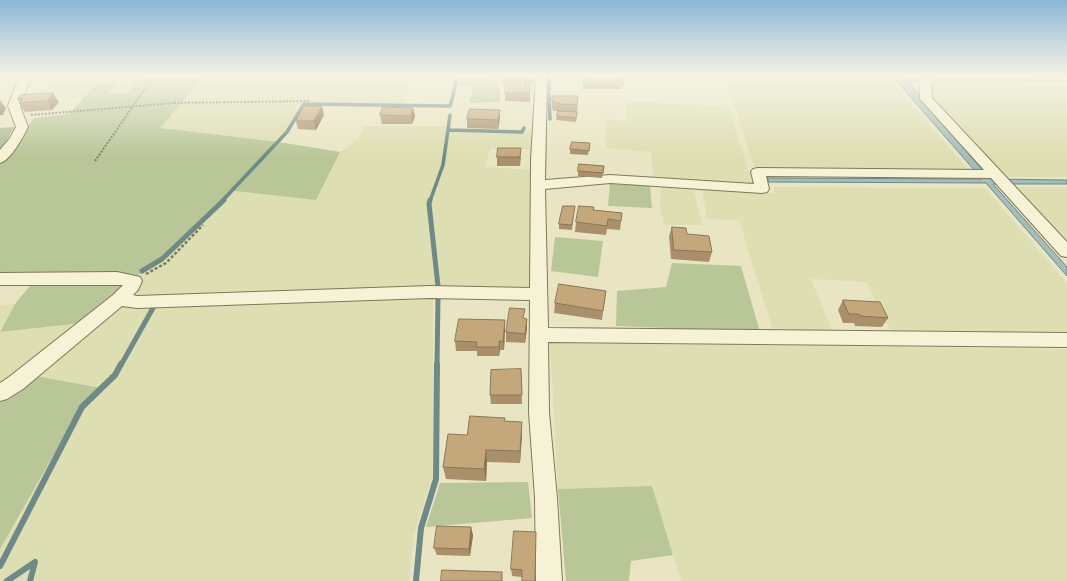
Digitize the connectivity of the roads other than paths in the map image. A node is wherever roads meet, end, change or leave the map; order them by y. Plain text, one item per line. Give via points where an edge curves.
1 (15, 103) edge
2 (540, 103) edge
3 (929, 103) edge
4 (0, 159) edge
5 (992, 177) junction
6 (538, 185) junction
7 (1067, 252) edge
8 (0, 279) edge
9 (538, 294) junction
10 (119, 299) junction
11 (538, 335) junction
12 (1067, 340) edge
13 (0, 393) edge
14 (549, 581) edge

1 - 4 street via 22,126
2 - 6 street
3 - 5 street
5 - 6 street via 758,172 762,189 610,179
5 - 7 street
6 - 9 street
8 - 10 street via 117,278 134,281
9 - 10 street via 430,292 137,302
9 - 11 street
10 - 13 street via 16,383
11 - 12 street
11 - 14 street via 539,412

